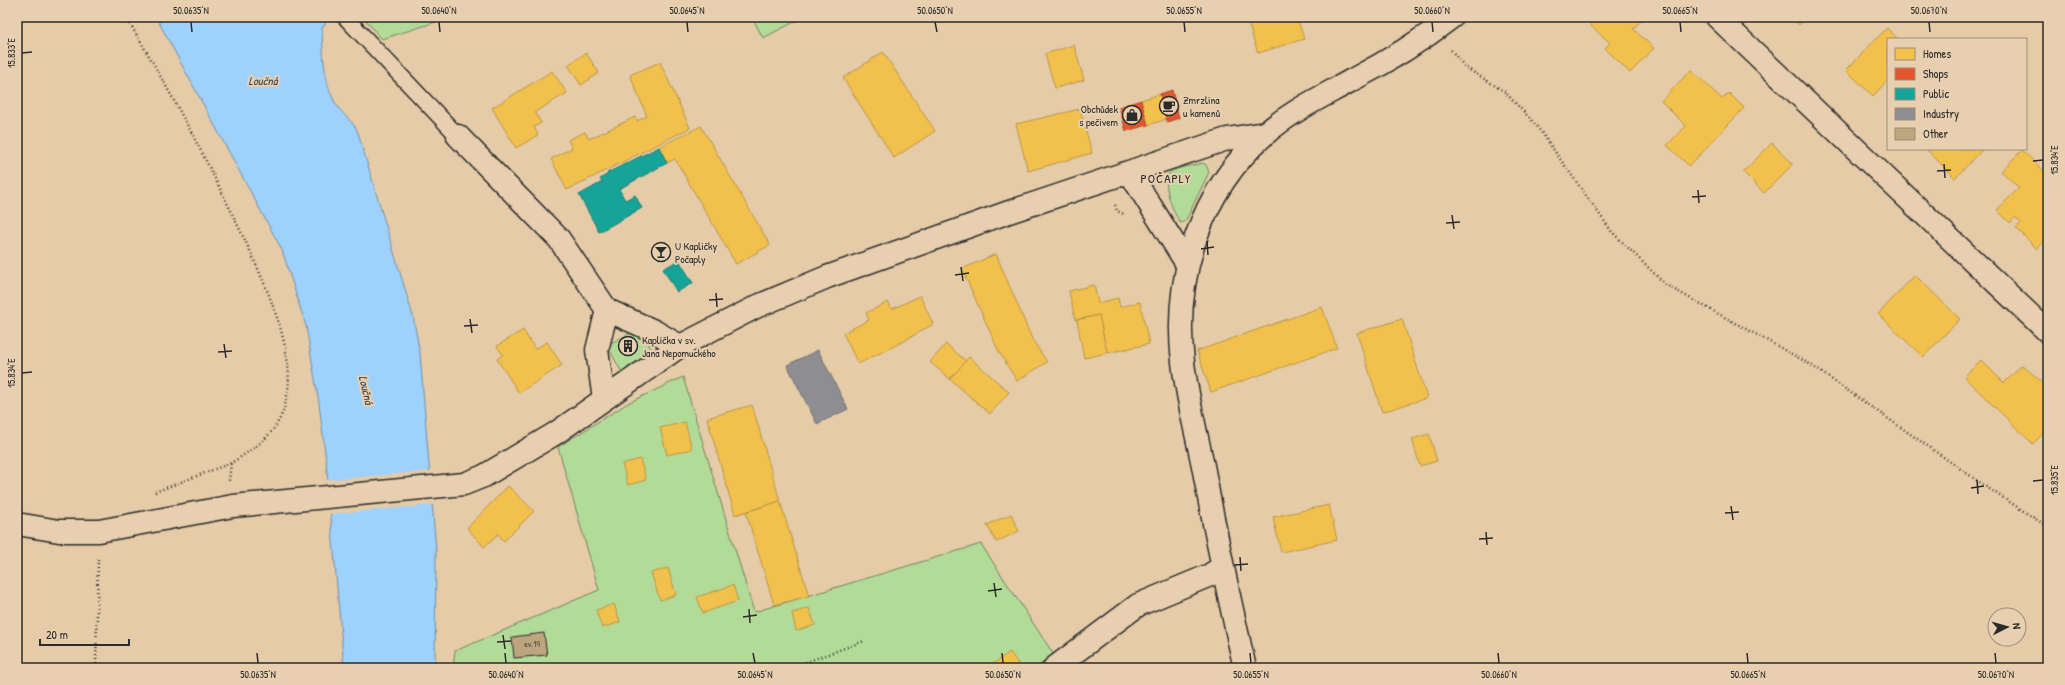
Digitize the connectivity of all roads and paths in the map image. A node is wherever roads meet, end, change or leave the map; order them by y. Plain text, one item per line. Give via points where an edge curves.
1 (126, 17) edge
2 (345, 17) edge
3 (1717, 17) edge
4 (1444, 23) edge
5 (1266, 133) junction
6 (458, 136) joint
7 (1130, 173) junction
8 (1187, 264) junction
9 (607, 310) junction
10 (2048, 332) edge
11 (680, 346) junction
12 (604, 399) junction
13 (234, 506) junction
14 (17, 524) edge
15 (2048, 527) edge
16 (98, 531) junction
17 (1222, 567) junction
18 (864, 641) dead end
19 (798, 664) junction
20 (96, 668) edge
21 (787, 668) edge
22 (800, 668) edge
23 (1054, 668) edge
24 (1245, 668) edge

1 - 13 path via 167,86 212,172 255,261 280,326 289,370 288,396 272,431 258,447 232,463 228,485
2 - 6 lane
3 - 10 street
4 - 5 street via 1383,64 1295,111
4 - 15 path via 1465,67 1505,92 1536,125 1612,232 1666,285 1808,363
5 - 7 street via 1227,139
5 - 8 street via 1222,183 1201,221
6 - 9 street via 560,239
7 - 8 street
7 - 11 street via 1009,212 827,277 758,306
8 - 17 street via 1180,311 1183,362
9 - 11 street
9 - 12 street via 596,350
11 - 12 street
12 - 13 street via 556,433 484,476 464,484
13 - 16 street
14 - 16 street via 59,531
16 - 20 path
17 - 23 street via 1210,575 1138,605
17 - 24 street
18 - 19 path
19 - 21 path
19 - 22 path

